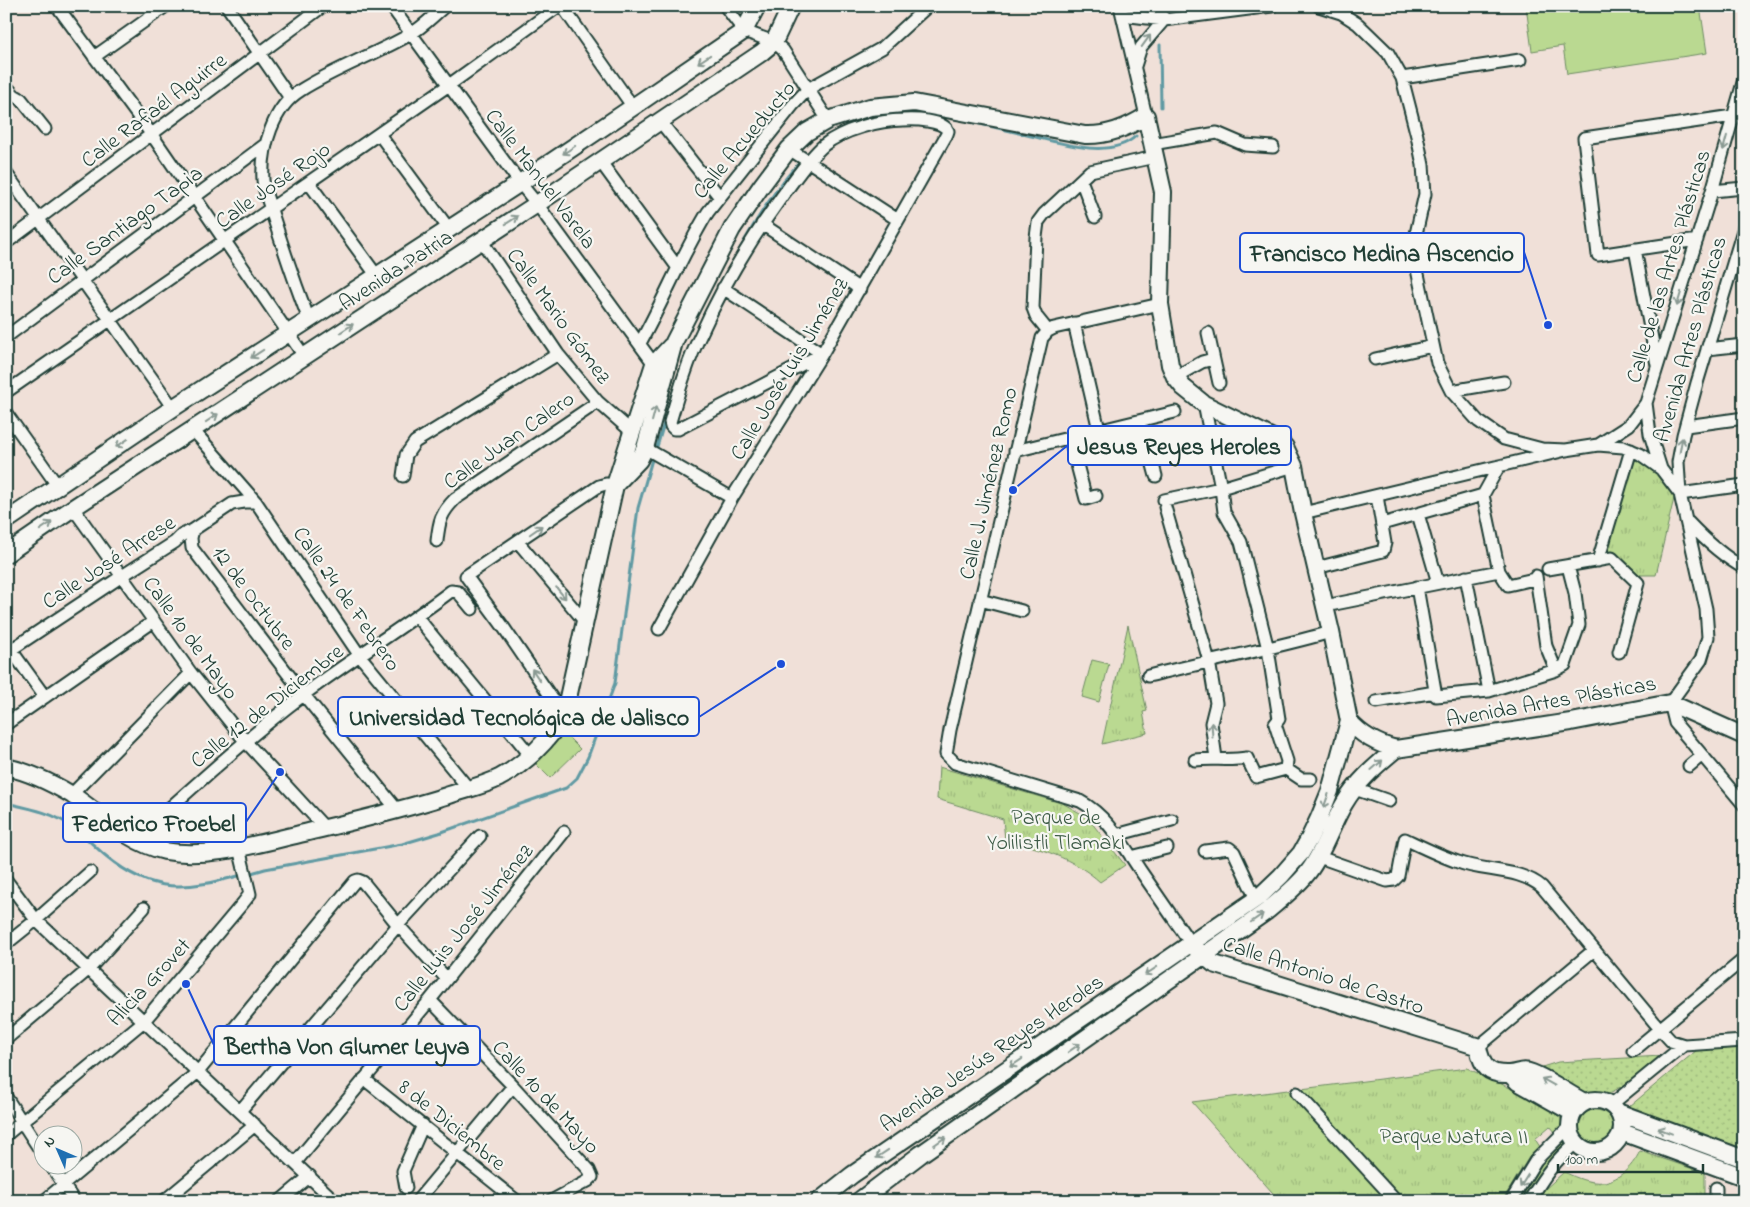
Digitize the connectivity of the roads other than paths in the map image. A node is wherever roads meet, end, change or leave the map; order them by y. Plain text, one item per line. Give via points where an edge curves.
1 (57, 6) edge
2 (166, 6) edge
3 (227, 6) edge
4 (323, 6) edge
5 (391, 6) edge
6 (445, 6) edge
7 (561, 6) edge
8 (725, 6) edge
9 (758, 6) edge
10 (791, 6) edge
11 (928, 6) edge
12 (1159, 6) edge
13 (1272, 6) edge
14 (1319, 6) edge
15 (1240, 8) edge
16 (1340, 10) edge
17 (1121, 11) edge
18 (1164, 20) junction
19 (744, 31) junction
20 (411, 34) junction
21 (774, 42) junction
22 (259, 54) junction
23 (94, 57) junction
24 (1520, 60) dead end
25 (1135, 66) junction
26 (1402, 78) junction
27 (1744, 79) edge
28 (449, 85) junction
29 (6, 86) edge
30 (808, 89) junction
31 (290, 98) junction
32 (633, 107) junction
33 (1146, 116) junction
34 (1733, 116) junction
35 (828, 120) junction
36 (660, 121) junction
37 (45, 129) dead end
38 (379, 134) junction
39 (152, 135) junction
40 (266, 144) junction
41 (1273, 147) dead end
42 (1154, 150) junction
43 (800, 156) junction
44 (600, 161) junction
45 (6, 173) edge
46 (1081, 180) junction
47 (309, 183) junction
48 (520, 183) junction
49 (1744, 188) edge
50 (1712, 191) junction
51 (719, 196) junction
52 (195, 197) junction
53 (537, 204) junction
54 (271, 209) junction
55 (1095, 217) dead end
56 (40, 218) junction
57 (898, 220) junction
58 (762, 224) junction
59 (1744, 227) edge
60 (449, 229) junction
61 (481, 240) junction
62 (1697, 240) junction
63 (224, 241) junction
64 (6, 243) edge
65 (1635, 249) junction
66 (1744, 267) edge
67 (678, 268) junction
68 (1732, 268) junction
69 (377, 276) junction
70 (83, 279) junction
71 (723, 288) junction
72 (860, 290) junction
73 (1160, 304) junction
74 (112, 320) junction
75 (309, 320) junction
76 (1074, 323) junction
77 (1048, 332) junction
78 (288, 333) junction
79 (1208, 333) dead end
80 (6, 337) edge
81 (640, 343) junction
82 (1744, 345) edge
83 (1433, 346) junction
84 (1707, 350) junction
85 (558, 354) junction
86 (822, 354) junction
87 (304, 356) junction
88 (1213, 359) junction
89 (1375, 360) dead end
90 (660, 366) junction
91 (1658, 366) junction
92 (1175, 377) junction
93 (1504, 382) dead end
94 (1219, 384) dead end
95 (1451, 391) junction
96 (6, 392) edge
97 (598, 402) junction
98 (1646, 403) junction
99 (1204, 404) junction
100 (173, 408) junction
101 (1175, 412) dead end
102 (6, 413) edge
103 (1744, 418) edge
104 (1141, 421) junction
105 (1686, 426) junction
106 (194, 430) junction
107 (1099, 430) junction
108 (631, 431) junction
109 (1070, 438) junction
110 (1598, 445) junction
111 (648, 449) junction
112 (1566, 450) junction
113 (1631, 450) junction
114 (1015, 451) junction
115 (1294, 466) junction
116 (1499, 466) junction
117 (1661, 469) junction
118 (403, 476) dead end
119 (1156, 476) dead end
120 (238, 480) junction
121 (57, 485) junction
122 (614, 485) junction
123 (1744, 485) edge
124 (1221, 488) junction
125 (1680, 494) junction
126 (1096, 496) dead end
127 (1377, 496) junction
128 (1483, 496) junction
129 (732, 498) junction
130 (256, 502) junction
131 (232, 504) junction
132 (73, 508) junction
133 (1303, 513) junction
134 (1418, 514) junction
135 (1687, 520) junction
136 (6, 521) edge
137 (1382, 524) junction
138 (193, 530) junction
139 (437, 541) dead end
140 (175, 542) junction
141 (518, 542) junction
142 (192, 548) junction
143 (6, 554) edge
144 (1598, 561) junction
145 (1568, 566) junction
146 (1316, 568) junction
147 (1744, 568) edge
148 (1499, 570) junction
149 (1548, 570) dead end
150 (122, 576) junction
151 (1466, 577) junction
152 (1438, 583) junction
153 (1417, 587) junction
154 (980, 600) junction
155 (1325, 606) junction
156 (472, 609) dead end
157 (1022, 611) dead end
158 (417, 617) junction
159 (154, 621) junction
160 (585, 622) junction
161 (659, 629) dead end
162 (1332, 632) junction
163 (8, 648) edge
164 (1268, 649) junction
165 (1619, 652) dead end
166 (360, 656) junction
167 (1208, 661) junction
168 (1556, 670) junction
169 (191, 673) junction
170 (1148, 676) dead end
171 (1489, 691) junction
172 (304, 694) junction
173 (1436, 694) junction
174 (45, 697) junction
175 (1376, 702) dead end
176 (1670, 703) junction
177 (564, 716) junction
178 (1349, 721) junction
179 (6, 724) edge
180 (1744, 736) edge
181 (245, 741) junction
182 (1396, 749) junction
183 (1702, 755) junction
184 (531, 756) junction
185 (1216, 758) junction
186 (950, 759) joint
187 (1195, 760) dead end
188 (1689, 766) dead end
189 (6, 767) edge
190 (1286, 769) junction
191 (1311, 779) dead end
192 (469, 788) junction
193 (1354, 789) junction
194 (71, 795) junction
195 (1389, 801) dead end
196 (1744, 805) edge
197 (398, 811) junction
198 (1172, 820) dead end
199 (325, 828) junction
200 (564, 832) dead end
201 (1116, 835) junction
202 (480, 836) dead end
203 (135, 839) junction
204 (1166, 848) dead end
205 (1205, 851) dead end
206 (241, 853) junction
207 (1131, 856) junction
208 (1319, 857) junction
209 (90, 872) dead end
210 (6, 880) edge
211 (1256, 899) junction
212 (144, 908) dead end
213 (36, 920) junction
214 (398, 925) junction
215 (6, 944) edge
216 (1191, 944) junction
217 (1594, 950) junction
218 (1203, 956) junction
219 (1742, 963) edge
220 (89, 969) junction
221 (446, 978) junction
222 (430, 1000) junction
223 (144, 1021) junction
224 (1660, 1029) junction
225 (6, 1039) edge
226 (1744, 1042) edge
227 (1684, 1045) junction
228 (1478, 1047) junction
229 (1633, 1052) dead end
230 (198, 1072) junction
231 (364, 1079) junction
232 (514, 1086) junction
233 (1298, 1093) dead end
234 (6, 1097) edge
235 (1616, 1108) junction
236 (240, 1111) junction
237 (1576, 1114) junction
238 (22, 1122) junction
239 (255, 1125) junction
240 (423, 1125) junction
241 (1622, 1132) junction
242 (6, 1135) edge
243 (32, 1138) edge
244 (1576, 1143) junction
245 (1713, 1149) junction
246 (457, 1152) junction
247 (1744, 1159) edge
248 (295, 1163) junction
249 (1712, 1166) junction
250 (57, 1174) edge
251 (310, 1176) junction
252 (1744, 1177) edge
253 (64, 1185) junction
254 (406, 1188) dead end
255 (1716, 1188) dead end
256 (44, 1201) edge
257 (74, 1201) edge
258 (164, 1201) edge
259 (280, 1201) edge
260 (335, 1201) edge
261 (417, 1201) edge
262 (517, 1201) edge
263 (551, 1201) edge
264 (819, 1201) edge
265 (859, 1201) edge
266 (1396, 1201) edge
267 (1511, 1201) edge
268 (1529, 1201) edge
269 (1716, 1201) edge

1 - 23 street
2 - 23 street
3 - 22 street
4 - 22 street, Calle Rafaél Aguirre
5 - 20 street, Calle Manuel Varela
6 - 20 street
7 - 28 street, Calle José Rojo
7 - 32 street
8 - 19 street
9 - 19 street, Avenida Patria
10 - 21 street, Avenida Patria
11 - 30 street, Calle Acueducto via 882,48
12 - 18 street
13 - 15 street
14 - 16 street
15 - 18 street
16 - 26 street via 1388,53
17 - 18 street
17 - 25 street
25 -> 18 street via 1141,47
19 - 21 street
19 -> 32 street, Avenida Patria
20 - 28 street, Calle Manuel Varela
20 - 31 street via 312,83
21 - 30 street via 783,50
21 - 36 street, Avenida Patria
22 - 31 street
22 - 39 street, Calle Rafaél Aguirre
23 - 39 street
24 - 26 street
25 - 33 street
26 - 83 street via 1423,165 1425,194 1416,234 1415,260
27 - 34 street, Calle de las Artes Plásticas
28 - 38 street, Calle José Rojo
28 - 48 street, Calle Manuel Varela
29 - 37 street
30 - 35 street
30 - 51 street, Calle Acueducto
31 - 40 street via 272,126
32 -> 48 street, Avenida Patria
33 - 35 street via 1120,130 1097,136 914,103 870,107
33 - 42 street
34 -> 50 street, Calle de las Artes Plásticas
34 - 65 street via 1584,138 1598,255
35 - 43 street via 807,132
36 - 44 street, Avenida Patria
36 - 51 street
38 - 47 street, Calle José Rojo
38 - 60 street
39 - 52 street
39 - 56 street, Calle Rafaél Aguirre
40 - 52 street, Calle Santiago Tapia
40 - 54 street via 263,182
41 - 42 street via 1245,144 1217,133
42 - 46 street via 1090,171
42 - 73 street via 1163,192
43 - 57 street
43 - 57 street, Calle José Luis Jiménez via 846,132 897,120 940,124 947,128 947,134
43 - 58 street
43 - 90 street via 762,185 732,229
44 - 53 street, Avenida Patria
44 - 67 street
45 - 56 street
46 - 55 street
46 - 77 street via 1038,222 1033,308
47 - 54 street, Calle José Rojo
47 - 69 street
48 - 53 street, Calle Manuel Varela
48 - 60 street, Avenida Patria
49 - 50 street
50 - 62 street, Calle de las Artes Plásticas
51 - 67 street, Calle Acueducto via 697,229
52 - 63 street
52 - 70 street, Calle Santiago Tapia
61 -> 53 street, Avenida Patria
53 - 81 street, Calle Manuel Varela
54 - 63 street, Calle José Rojo
54 - 75 street
56 - 64 street, Calle Rafaél Aguirre
56 - 70 street
57 - 72 street, Calle José Luis Jiménez
58 - 71 street
58 - 72 street
59 - 68 street, Avenida Artes Plásticas
60 - 69 street, Avenida Patria
61 - 85 street, Calle Mario Gómez
87 -> 61 street, Avenida Patria
62 - 65 street
62 -> 91 street, Calle de las Artes Plásticas
63 - 74 street, Calle José Rojo
63 - 78 street
65 - 91 street
66 - 68 street
67 - 81 street, Calle Acueducto
68 - 84 street, Avenida Artes Plásticas
69 - 75 street, Avenida Patria
70 - 74 street
70 - 80 street, Calle Santiago Tapia
71 - 86 street
71 - 86 street via 700,334 680,391 670,422 674,429
72 - 86 street, Calle José Luis Jiménez
73 - 76 street
73 - 92 street
74 - 96 street, Calle José Rojo
74 - 100 street
75 - 78 street, Avenida Patria
76 - 77 street
76 - 107 street
77 - 114 street, Calle J. Jiménez Romo via 1039,346
78 - 87 street
78 -> 100 street, Avenida Patria
79 - 88 street
81 - 90 street, Calle Manuel Varela
82 - 84 street
83 - 89 street
83 - 95 street via 1437,364
84 - 105 street, Avenida Artes Plásticas
85 - 97 street, Calle Mario Gómez
85 - 118 street via 415,442 406,455
86 - 129 street, Calle José Luis Jiménez
106 -> 87 street, Avenida Patria
88 - 92 street
88 - 94 street
90 - 108 street
111 -> 90 street
91 - 98 street, Calle de las Artes Plásticas
92 - 99 street
93 - 95 street
95 - 112 street via 1478,421 1504,438 1542,449
97 - 108 street, Calle Mario Gómez
97 - 139 street, Calle Juan Calero via 455,498 440,519
98 - 110 street, Calle de las Artes Plásticas via 1629,425
98 - 117 street, Avenida Artes Plásticas via 1650,434
99 - 115 street via 1279,441
99 - 124 street
100 -> 121 street, Avenida Patria
101 - 104 street
102 - 121 street
103 - 105 street
104 - 107 street
104 - 119 street
125 -> 105 street, Avenida Artes Plásticas via 1678,462
106 - 120 street, Calle 24 de Febrero
106 - 132 street, Avenida Patria
107 - 109 street
108 - 122 street
109 - 114 street
109 - 126 street via 1086,499
110 - 112 street
110 - 113 street, Avenida Artes Plásticas
111 - 122 street
111 - 129 street
112 - 116 street
113 - 117 street, Avenida Artes Plásticas
113 - 144 street
114 - 154 street, Calle J. Jiménez Romo
115 - 124 street
115 - 133 street
116 - 127 street
116 - 128 street
117 - 125 street, Avenida Artes Plásticas
120 - 130 street, Calle 24 de Febrero
120 - 131 street
121 - 136 street, Avenida Patria
141 -> 122 street via 599,486
122 - 160 street
123 - 125 street
124 - 164 street via 1224,512 1241,542
124 - 167 street via 1164,504
125 - 135 street, Avenida Artes Plásticas
127 - 133 street
127 - 137 street
128 - 134 street
128 - 148 street
129 - 161 street, Calle José Luis Jiménez
130 - 131 street, Calle José Arrese
130 - 166 street, Calle 24 de Febrero
131 - 138 street, Calle José Arrese
143 -> 132 street, Avenida Patria
132 - 150 street, Calle 10 de Mayo
133 - 146 street
134 - 137 street
134 - 152 street
135 - 147 street via 1708,543
135 - 176 street, Avenida Artes Plásticas via 1706,609 1708,638 1701,660
137 - 146 street via 1383,551
138 - 140 street, Calle José Arrese
138 - 142 street, 12 de Octubre
140 - 142 street, 12 de Octubre
140 - 150 street, Calle José Arrese
141 -> 160 street
177 -> 141 street via 466,576
142 - 172 street, 12 de Octubre
144 - 145 street
144 - 165 street via 1612,558 1638,583
145 - 149 street
145 - 168 street via 1579,625 1564,665
146 - 155 street
148 - 151 street
148 - 168 street via 1508,585 1535,577 1546,646
150 - 159 street, Calle 10 de Mayo
150 - 163 street, Calle José Arrese
151 - 152 street
151 - 171 street
152 - 153 street
153 - 155 street
153 - 173 street
154 - 157 street
154 - 186 street, Calle J. Jiménez Romo via 946,747
155 - 162 street
156 - 158 street, Calle 12 de Diciembre via 455,590
158 - 166 street, Calle 12 de Diciembre
158 - 184 street
159 - 169 street, Calle 10 de Mayo
159 - 174 street
160 - 177 street
162 - 164 street
162 - 178 street
163 - 174 street
164 - 167 street
164 - 190 street via 1279,719 1276,724
166 - 172 street, Calle 12 de Diciembre
166 - 192 street, Calle 24 de Febrero
167 - 170 street
185 -> 167 street via 1211,722 1216,703
168 - 171 street
169 - 181 street, Calle 10 de Mayo
169 - 194 street
171 - 173 street
172 - 181 street, Calle 12 de Diciembre
172 - 197 street, 12 de Octubre
173 - 175 street
174 - 179 street
176 - 180 street
176 - 182 street, Avenida Artes Plásticas
176 - 183 street via 1676,723
177 - 184 street via 551,736
178 - 182 street, Avenida Artes Plásticas via 1375,742
178 -> 211 street via 1330,791 1309,840 1281,876
181 - 199 street, Calle 10 de Mayo
181 - 203 street, Calle 12 de Diciembre
193 -> 182 street
183 - 188 street
183 - 196 street
184 - 192 street via 499,778
185 - 187 street
185 - 190 street via 1247,758 1256,778
186 - 201 street, Calle Antonio de Castro via 1080,801 1098,813
189 - 194 street via 20,770
190 - 191 street via 1301,779
192 - 197 street
193 - 195 street
193 - 208 street
194 - 203 street
197 - 199 street
198 - 201 street
199 - 206 street
200 - 221 street, Calle Luis José Jiménez
201 - 207 street, Calle Antonio de Castro
202 - 214 street
203 - 206 street via 183,853
204 - 207 street
205 - 211 street via 1229,848 1234,852
206 - 223 street, Alicia Grovet via 250,894
207 - 216 street, Calle Antonio de Castro
208 - 217 street via 1388,881 1394,880 1398,876 1405,839 1458,863 1524,877 1542,887
218 -> 208 street via 1267,911
209 - 213 street
210 - 213 street
211 - 216 street
212 - 220 street
213 - 215 street
213 - 220 street
214 - 221 street
214 - 230 street via 363,882 358,880 352,884
214 - 236 street
216 - 218 street, Calle Antonio de Castro
216 -> 264 street, Avenida Jesús Reyes Heroles via 852,1175
217 - 224 street
217 - 228 street
218 - 228 street, Calle Antonio de Castro via 1220,966
265 -> 218 street, Avenida Jesús Reyes Heroles
219 - 224 street
220 - 223 street
220 - 225 street
221 - 222 street, Calle Luis José Jiménez
222 - 231 street, Calle Luis José Jiménez
222 - 232 street, Calle 10 de Mayo
223 - 230 street
223 - 238 street, Alicia Grovet
224 - 227 street via 1671,1040
224 - 229 street
226 - 227 street
227 - 235 street
228 - 237 street via 1480,1061 1492,1072 1510,1074 1520,1070 1532,1073
230 - 236 street
230 - 253 street
231 - 240 street, 8 de Diciembre
231 - 248 street, Calle Luis José Jiménez
232 - 246 street
232 - 263 street, Calle 10 de Mayo via 592,1177
233 - 266 street
234 - 238 street
235 - 237 street via 1603,1100 1593,1099
235 - 241 street via 1623,1122
245 -> 235 street
236 - 239 street
237 - 244 street via 1572,1135
237 -> 267 street via 1536,1160
238 - 242 street, Alicia Grovet
238 - 243 street
239 - 248 street
239 - 258 street
240 - 246 street, 8 de Diciembre
240 - 254 street via 403,1171
241 - 244 street via 1611,1148 1602,1152 1583,1149
241 - 249 street
244 - 268 street via 1548,1170
245 - 247 street
245 - 249 street
246 - 261 street
246 - 262 street, 8 de Diciembre
248 - 251 street
249 - 252 street
250 - 253 street
251 - 259 street
251 - 260 street
253 - 256 street
253 - 257 street
255 - 269 street

